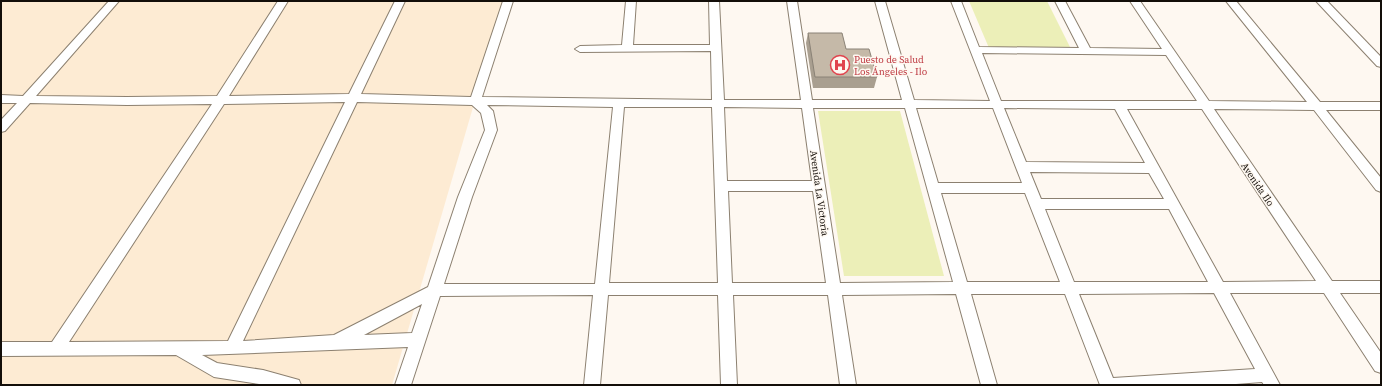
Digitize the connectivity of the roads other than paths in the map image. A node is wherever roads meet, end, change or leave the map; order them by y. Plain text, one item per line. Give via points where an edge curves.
1 (114, 1) edge
2 (283, 1) edge
3 (400, 1) edge
4 (508, 1) edge
5 (631, 1) edge
6 (714, 1) edge
7 (792, 1) edge
8 (880, 1) edge
9 (956, 1) edge
10 (1060, 1) edge
11 (1136, 1) edge
12 (1231, 1) edge
13 (1321, 1) edge
14 (716, 48) junction
15 (627, 49) junction
16 (580, 50) dead end
17 (975, 50) junction
18 (1087, 52) junction
19 (1170, 52) junction
20 (1369, 52) junction
21 (1381, 52) edge
22 (1381, 64) edge
23 (353, 98) junction
24 (1, 100) edge
25 (27, 100) junction
26 (220, 101) junction
27 (475, 101) junction
28 (619, 104) junction
29 (718, 104) junction
30 (807, 104) junction
31 (909, 104) junction
32 (997, 105) junction
33 (1119, 105) junction
34 (1205, 105) junction
35 (1317, 106) junction
36 (1381, 106) edge
37 (1, 128) edge
38 (1021, 166) junction
39 (1154, 168) junction
40 (721, 186) junction
41 (819, 186) junction
42 (933, 188) junction
43 (1030, 188) junction
44 (1381, 188) edge
45 (1036, 204) junction
46 (1174, 204) junction
47 (1328, 287) junction
48 (1381, 287) edge
49 (962, 288) junction
50 (1070, 288) junction
51 (1220, 288) junction
52 (725, 289) junction
53 (834, 289) junction
54 (435, 290) junction
55 (601, 290) junction
56 (417, 340) junction
57 (336, 342) junction
58 (232, 348) junction
59 (56, 349) junction
60 (179, 349) junction
61 (1, 350) edge
62 (1381, 366) edge
63 (1270, 380) edge
64 (293, 385) edge
65 (403, 385) edge
66 (592, 385) edge
67 (729, 385) edge
68 (848, 385) edge
69 (989, 385) edge
70 (1108, 385) edge
71 (1112, 385) edge

1 - 25 street
2 - 26 street
3 - 23 street
4 - 27 street
5 - 15 street
6 - 14 street
7 - 30 street, Avenida La Victoria
8 - 31 street
9 - 17 street
10 - 18 street
11 - 19 street, Avenida Ilo
12 - 35 street
13 - 20 street
14 - 15 street
14 - 29 street
15 - 16 street
17 - 18 street
17 - 32 street
18 - 19 street
19 - 34 street, Avenida Ilo
20 - 21 street
20 - 22 street
23 - 26 street
23 - 27 street
23 - 58 street
24 - 25 street
25 - 26 street
25 - 37 street
26 - 59 street
27 - 28 street
27 - 54 street via 487,111 491,130 465,197
28 - 29 street
28 - 55 street
29 - 30 street
29 - 40 street
30 - 31 street
30 - 41 street, Avenida La Victoria
31 - 32 street
31 - 42 street
32 - 33 street
32 - 38 street
33 - 34 street
33 - 39 street
34 - 35 street
34 - 47 street, Avenida Ilo
35 - 36 street
35 - 44 street
38 - 39 street
38 - 43 street
39 - 46 street
40 - 41 street
40 - 52 street
41 - 53 street, Avenida La Victoria
42 - 43 street
42 - 49 street
43 - 45 street
45 - 46 street
45 - 50 street
46 - 51 street
47 - 48 street
47 - 51 street
47 - 62 street, Avenida Ilo
49 - 50 street
49 - 53 street
49 - 69 street
50 - 51 street
50 - 70 street
51 - 63 street
52 - 53 street
52 - 55 street
52 - 67 street
53 - 68 street, Avenida La Victoria
54 - 55 street
54 - 56 street
54 - 57 street
55 - 66 street
56 - 57 street
56 - 65 street
57 - 58 street
58 - 60 street
59 - 60 street
59 - 61 street
60 - 64 street via 214,370 263,377
63 - 71 street

